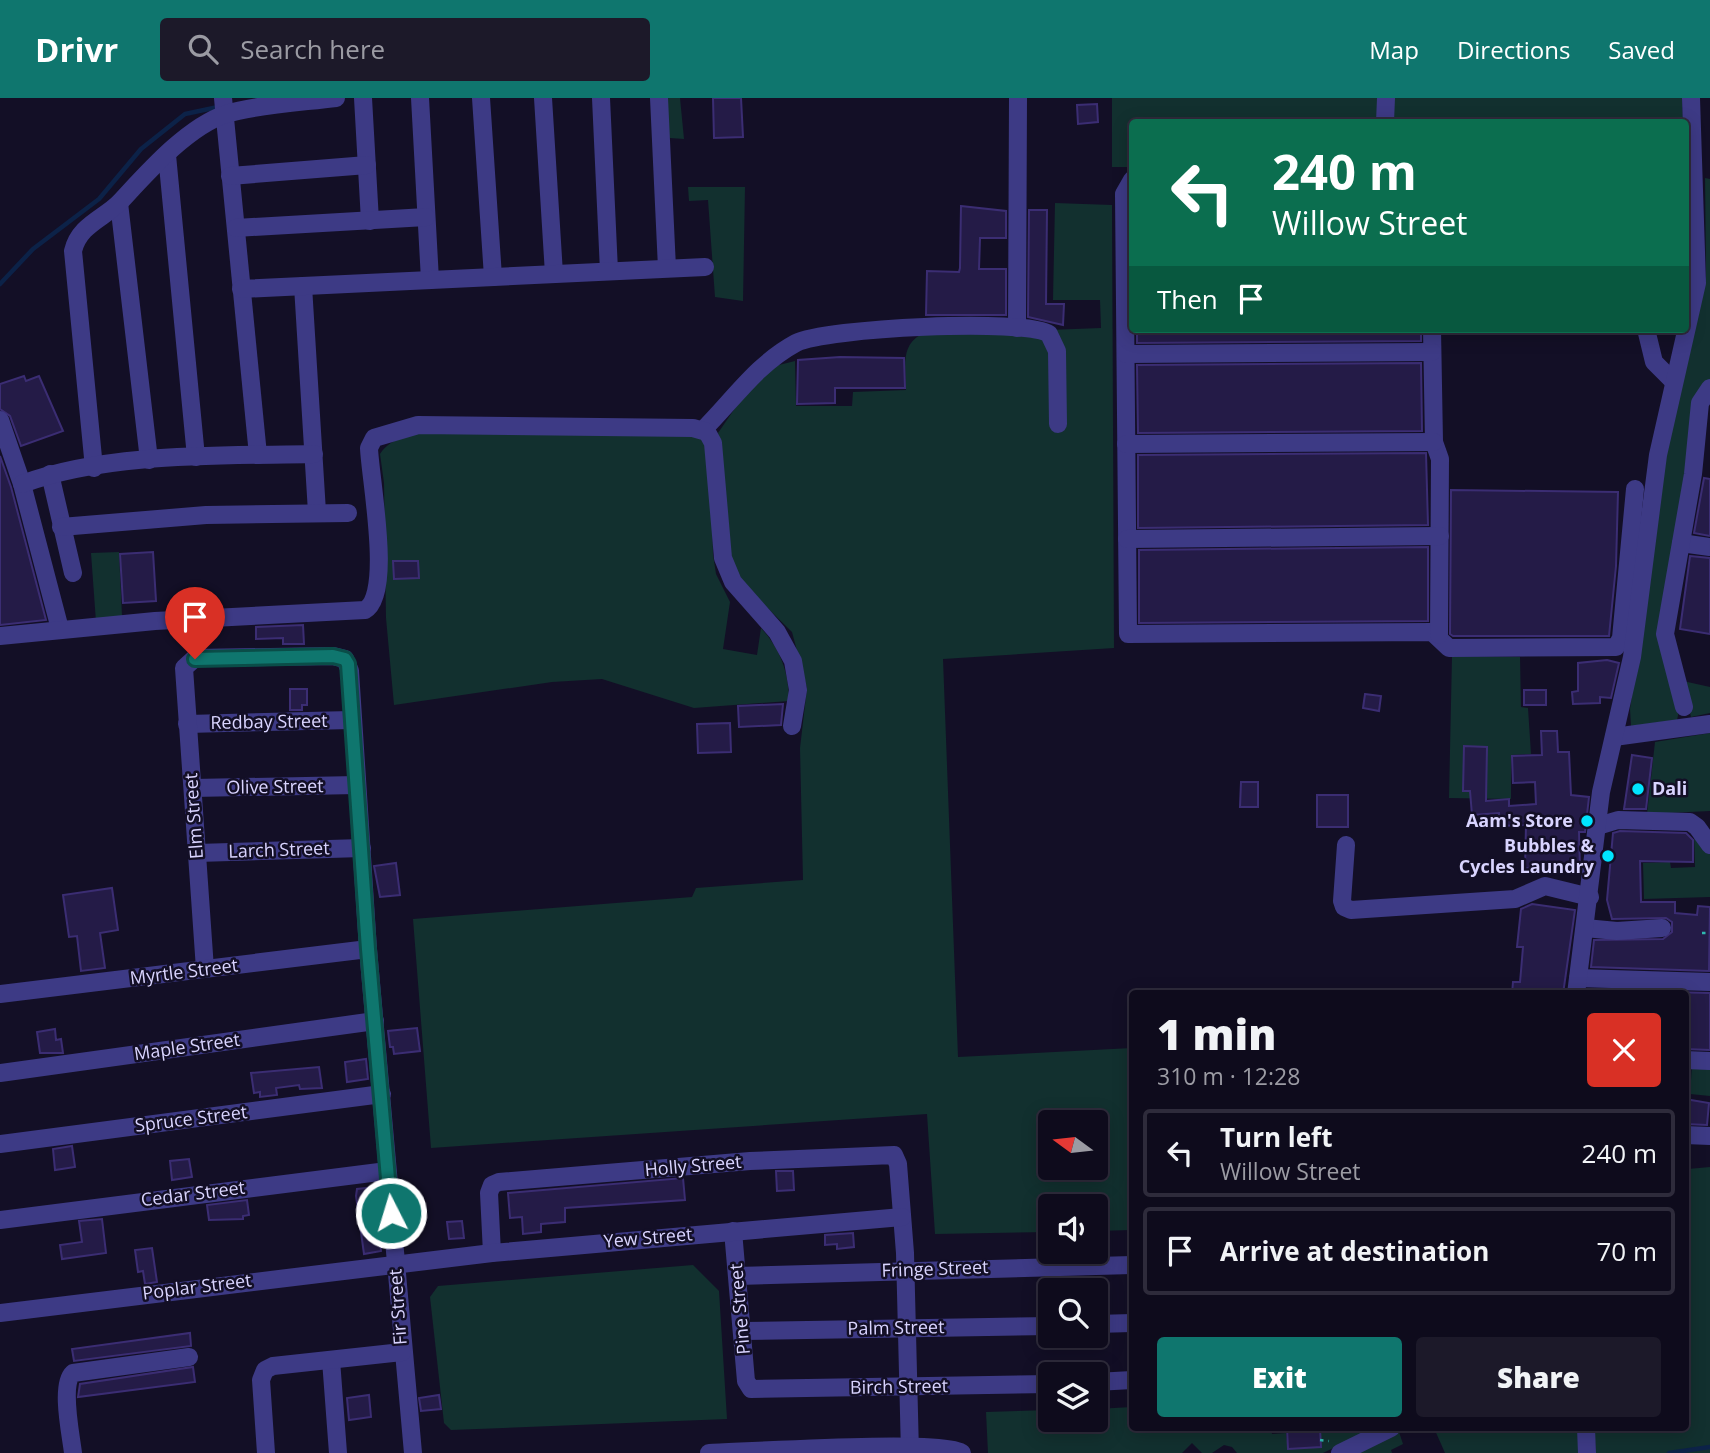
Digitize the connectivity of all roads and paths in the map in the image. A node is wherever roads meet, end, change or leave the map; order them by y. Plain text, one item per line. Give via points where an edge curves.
1 (337, 98) edge
2 (363, 98) edge
3 (421, 98) edge
4 (481, 98) edge
5 (543, 98) edge
6 (601, 98) edge
7 (659, 98) edge
8 (1018, 98) edge
9 (1386, 98) edge
10 (1691, 98) edge
11 (224, 107) edge
12 (1385, 119) edge
13 (167, 155) junction
14 (367, 165) junction
15 (230, 176) junction
16 (1129, 185) edge
17 (119, 203) junction
18 (426, 217) junction
19 (370, 221) junction
20 (236, 228) junction
21 (705, 267) dead end
22 (667, 268) junction
23 (609, 271) junction
24 (554, 274) junction
25 (493, 276) junction
26 (430, 280) junction
27 (303, 286) junction
28 (242, 289) junction
29 (1689, 319) edge
30 (1017, 328) junction
31 (1432, 333) edge
32 (1647, 333) edge
33 (1685, 333) edge
34 (1432, 352) junction
35 (1126, 354) junction
36 (1673, 381) junction
37 (1710, 388) edge
38 (0, 420) edge
39 (1058, 424) dead end
40 (703, 430) junction
41 (1434, 442) junction
42 (1126, 444) junction
43 (314, 454) junction
44 (258, 455) junction
45 (196, 457) junction
46 (149, 460) junction
47 (94, 468) junction
48 (50, 474) junction
49 (22, 484) junction
50 (1635, 489) dead end
51 (317, 512) junction
52 (348, 513) dead end
53 (61, 527) junction
54 (1440, 536) junction
55 (1126, 539) junction
56 (1681, 542) junction
57 (1710, 547) edge
58 (73, 573) dead end
59 (60, 629) junction
60 (1439, 635) junction
61 (0, 636) edge
62 (186, 663) joint
63 (1684, 707) dead end
64 (351, 720) junction
65 (187, 724) junction
66 (1710, 724) edge
67 (792, 726) dead end
68 (1614, 737) junction
69 (357, 785) junction
70 (192, 788) junction
71 (1598, 826) junction
72 (1346, 845) dead end
73 (1710, 845) edge
74 (362, 848) junction
75 (197, 853) junction
76 (1590, 897) junction
77 (1585, 928) junction
78 (1662, 929) dead end
79 (1702, 933) dead end
80 (1710, 933) edge
81 (368, 949) junction
82 (205, 969) junction
83 (1710, 982) edge
84 (1577, 986) edge
85 (0, 994) edge
86 (375, 1021) junction
87 (1689, 1060) edge
88 (1710, 1061) edge
89 (0, 1073) edge
90 (382, 1094) junction
91 (1689, 1135) edge
92 (1710, 1136) edge
93 (0, 1144) edge
94 (387, 1171) junction
95 (902, 1217) junction
96 (0, 1220) edge
97 (733, 1231) junction
98 (492, 1252) junction
99 (395, 1264) junction
100 (1129, 1265) edge
101 (905, 1270) junction
102 (738, 1276) junction
103 (0, 1313) edge
104 (1129, 1323) edge
105 (1108, 1324) edge
106 (1038, 1326) edge
107 (906, 1328) junction
108 (743, 1331) junction
109 (402, 1352) junction
110 (189, 1357) dead end
111 (331, 1360) junction
112 (1129, 1380) edge
113 (1108, 1381) edge
114 (1038, 1384) edge
115 (748, 1387) joint
116 (908, 1387) junction
117 (1385, 1431) edge
118 (1586, 1431) edge
119 (909, 1450) edge
120 (961, 1451) edge
121 (73, 1453) edge
122 (266, 1453) edge
123 (338, 1453) edge
124 (413, 1453) edge
125 (709, 1453) edge
126 (1340, 1453) edge
127 (1587, 1453) edge

1 - 11 street
2 - 14 street
3 - 18 street
4 - 25 street
5 - 24 street
6 - 23 street
7 - 22 street
8 - 30 street
9 - 12 street
10 - 29 street via 1698,269
11 - 13 street
11 - 15 street
13 - 17 street
13 - 45 street
14 - 15 street
14 - 19 street
15 - 20 street
16 - 35 street via 1124,194
17 - 46 street
17 - 47 street via 84,229 73,251
18 - 19 street
18 - 26 street
19 - 20 street
20 - 28 street
21 - 22 street
22 - 23 street
23 - 24 street
24 - 25 street
25 - 26 street
26 - 27 street
27 - 28 street
27 - 43 street
28 - 44 street
30 - 39 street via 1044,331 1054,341
30 - 40 street via 859,330 799,341 751,376
31 - 34 street
32 - 36 street via 1654,362
33 - 36 street
34 - 35 street
34 - 41 street
35 - 42 street
36 - 68 street via 1658,455 1632,657
37 - 56 street via 1700,403
38 - 49 street
40 - 59 street via 418,425 395,430 374,438 369,448 378,591 371,607
40 - 67 street via 713,443 727,571 777,632 793,661 798,690
41 - 42 street
41 - 54 street via 1440,459
42 - 55 street
43 - 44 street
43 - 51 street
44 - 45 street
45 - 46 street
46 - 47 street
47 - 48 street
48 - 49 street
48 - 53 street
49 - 59 street
50 - 60 street via 1618,646 1449,648
51 - 52 street
51 - 53 street
53 - 58 street
54 - 55 street
54 - 60 street
55 - 60 street via 1127,631 1131,635
56 - 57 street
56 - 63 street via 1665,636
59 - 61 street
62 - 64 street, Fir Street via 243,656 345,659 350,671
62 - 65 street, Elm Street via 182,673
64 - 65 street, Redbay Street
64 - 69 street, Fir Street
65 - 70 street, Elm Street
66 - 68 street
68 - 71 street
69 - 70 street, Olive Street
69 - 74 street, Fir Street
70 - 75 street, Elm Street
71 - 73 street via 1618,820 1690,822
71 - 76 street
72 - 76 street via 1342,901 1351,910 1515,899 1545,886
74 - 75 street, Larch Street
74 - 81 street, Fir Street
75 - 82 street, Elm Street
76 - 77 street
77 - 78 street
77 - 84 street
79 - 80 path
81 - 82 street, Myrtle Street
81 - 86 street, Fir Street
82 - 85 street, Myrtle Street
83 - 84 street
86 - 89 street, Maple Street
86 - 90 street, Fir Street
87 - 88 street
90 - 93 street, Spruce Street
90 - 94 street, Fir Street
91 - 92 street
94 - 96 street, Cedar Street
94 - 99 street, Fir Street
95 - 97 street, Yew Street
95 - 98 street, Holly Street via 894,1155 750,1161 499,1182 489,1193
95 - 101 street
97 - 98 street, Yew Street
97 - 102 street, Pine Street
98 - 99 street, Yew Street
99 - 103 street, Poplar Street
99 - 109 street, Fir Street
100 - 101 street, Fringe Street
101 - 102 street, Fringe Street
101 - 107 street
102 - 108 street, Pine Street
104 - 105 street
106 - 107 street, Palm Street
107 - 108 street, Palm Street
107 - 116 street
108 - 115 street, Pine Street
109 - 111 street
109 - 124 street, Fir Street
110 - 121 street via 69,1376 66,1387
111 - 122 street via 265,1370 261,1380
111 - 123 street
112 - 113 street
114 - 116 street, Birch Street
115 - 116 street, Birch Street
116 - 119 street
117 - 126 street
118 - 127 street
119 - 120 street
119 - 125 street

